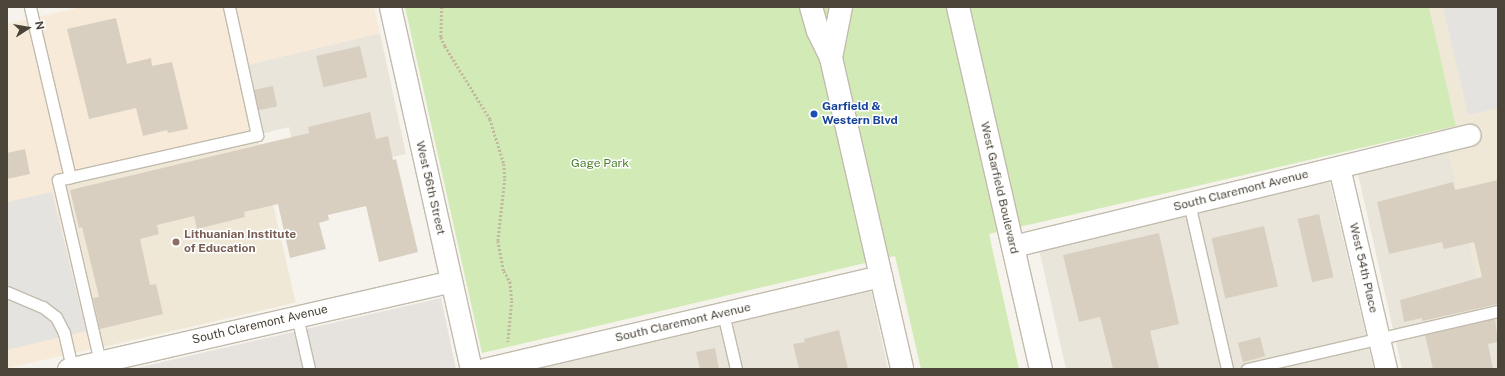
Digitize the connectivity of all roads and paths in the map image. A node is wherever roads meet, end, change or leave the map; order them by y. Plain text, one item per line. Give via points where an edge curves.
1 (30, 7) edge
2 (230, 7) edge
3 (390, 7) edge
4 (442, 7) edge
5 (811, 7) edge
6 (841, 7) edge
7 (958, 7) edge
8 (831, 58) junction
9 (1470, 135) dead end
10 (1339, 167) junction
11 (70, 177) junction
12 (1189, 204) junction
13 (1013, 246) junction
14 (881, 276) junction
15 (451, 281) junction
16 (7, 292) edge
17 (1498, 311) edge
18 (724, 313) junction
19 (297, 316) junction
20 (1379, 338) junction
21 (507, 347) dead end
22 (100, 362) junction
23 (70, 369) edge
24 (309, 369) edge
25 (471, 369) edge
26 (484, 369) edge
27 (736, 369) edge
28 (902, 369) edge
29 (1041, 369) edge
30 (1227, 369) edge
31 (1247, 369) edge
32 (1386, 369) edge

1 - 11 lane
2 - 11 lane via 257,135
3 - 15 street, West 56th Street
4 - 21 path via 441,37 490,118 504,164 505,179 498,241 504,271 510,282 512,301
5 - 8 street via 818,31
6 - 8 street
7 - 13 street, West Garfield Boulevard
8 - 14 street
9 - 10 street, South Claremont Avenue
10 - 12 street, South Claremont Avenue
10 - 20 street, West 54th Place
11 - 22 lane via 58,180
12 - 13 street, South Claremont Avenue
12 - 30 lane
13 - 29 street, West Garfield Boulevard
14 - 18 street, South Claremont Avenue
14 - 28 street
15 - 19 street, South Claremont Avenue
15 - 25 street, West 56th Street
16 - 23 lane via 43,307 56,317 64,333
17 - 20 lane
18 - 26 street, South Claremont Avenue
18 - 27 lane
19 - 22 street, South Claremont Avenue
19 - 24 lane
20 - 31 lane
20 - 32 street, West 54th Place
22 - 23 street, South Claremont Avenue

